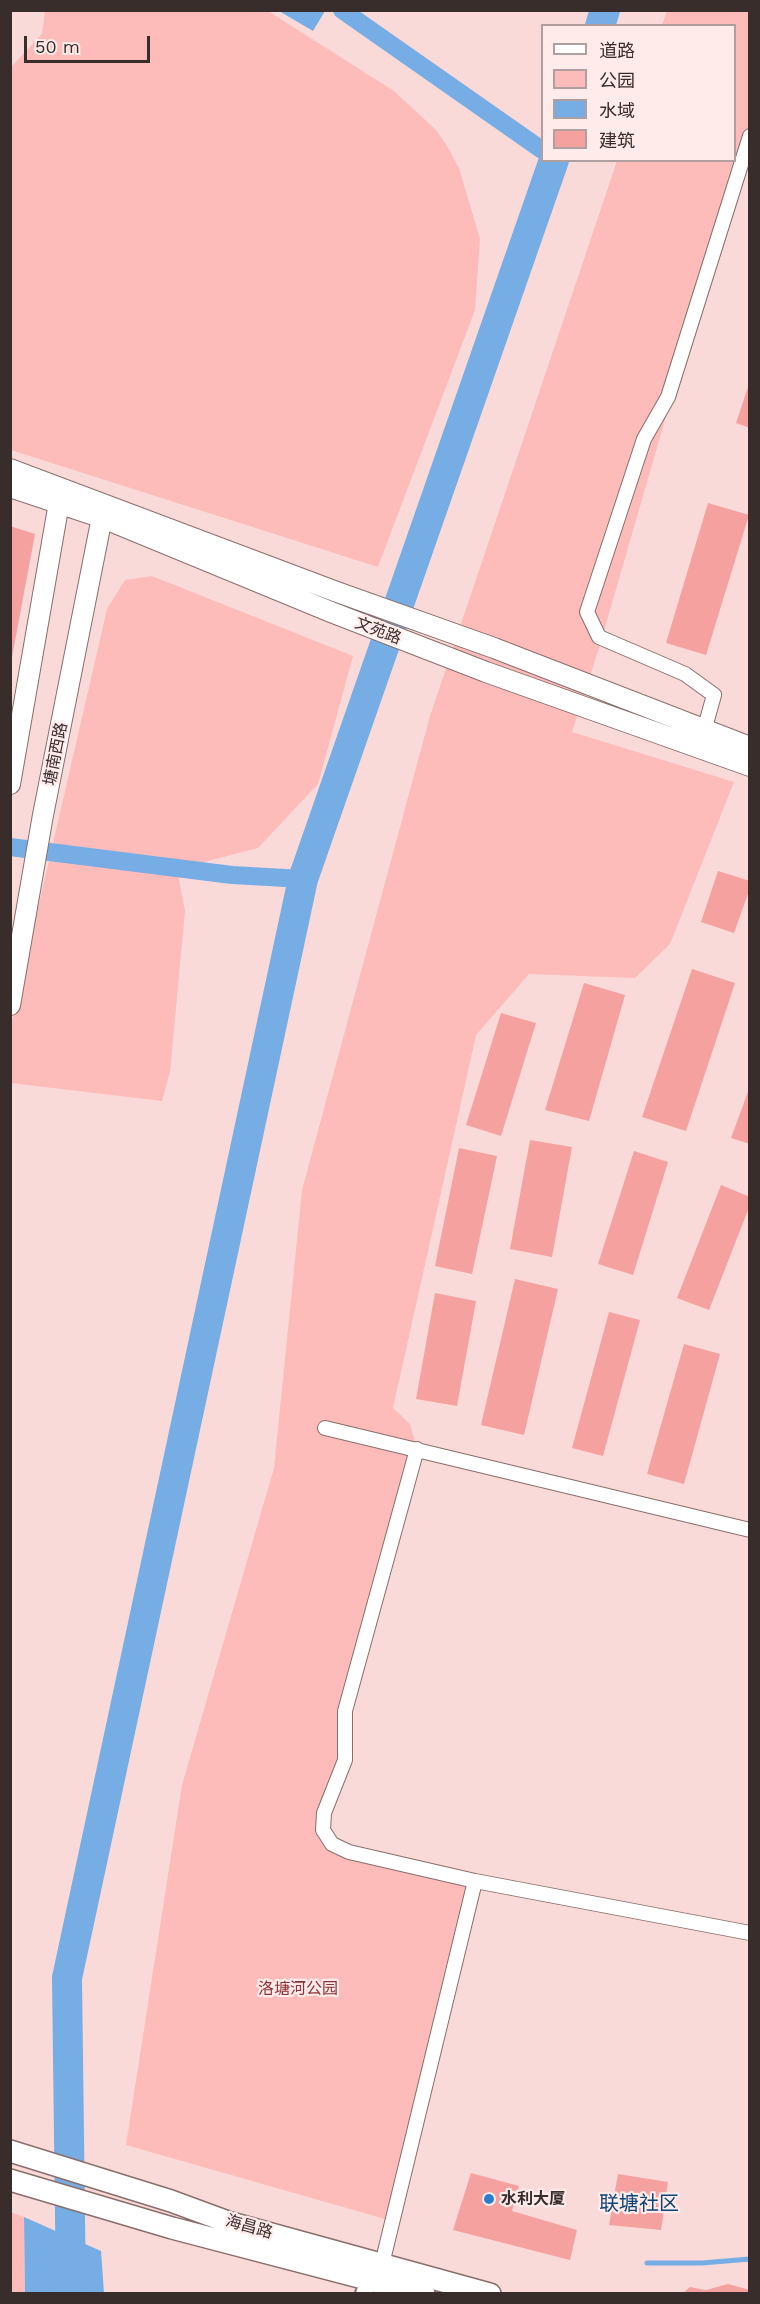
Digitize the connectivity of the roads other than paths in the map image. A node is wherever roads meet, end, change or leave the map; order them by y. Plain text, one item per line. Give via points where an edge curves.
1 (750, 136) edge
2 (10, 469) edge
3 (10, 487) edge
4 (60, 495) junction
5 (104, 511) junction
6 (702, 739) junction
7 (750, 747) edge
8 (750, 766) edge
9 (10, 784) edge
10 (10, 1005) edge
11 (325, 1428) dead end
12 (417, 1449) junction
13 (750, 1530) edge
14 (475, 1881) junction
15 (750, 1933) edge
16 (10, 2151) edge
17 (10, 2180) edge
18 (373, 2275) edge
19 (424, 2294) edge
20 (490, 2294) edge

1 - 6 street via 668,397 644,439 587,612 599,637 685,674 714,695
2 - 4 main road, 文苑路
3 - 4 main road, 文苑路
4 - 5 main road, 文苑路
4 - 9 main road
5 - 6 main road, 文苑路 via 494,648
5 - 6 main road, 文苑路 via 331,612 486,672
5 - 10 main road, 塘南西路 via 43,814
6 - 7 main road, 文苑路
6 - 8 main road, 文苑路
11 - 12 street
12 - 13 street
12 - 14 street via 345,1711 345,1760 324,1813 323,1830 332,1844 349,1852
14 - 15 street
14 - 18 street
16 - 18 main road, 海昌路 via 171,2201
17 - 18 main road, 海昌路 via 172,2228
18 - 19 main road, 海昌路
18 - 20 main road, 海昌路

